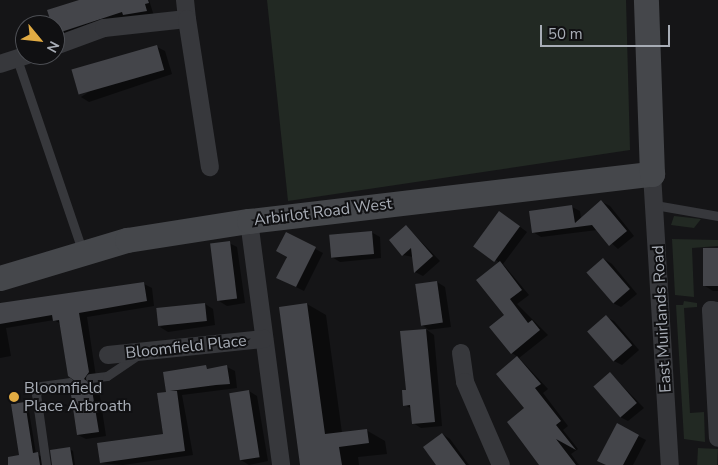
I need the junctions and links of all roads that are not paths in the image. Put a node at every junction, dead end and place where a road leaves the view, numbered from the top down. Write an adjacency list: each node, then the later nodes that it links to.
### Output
1 (185, 0): 3 (street)
2 (646, 0): 9 (main road)
3 (187, 19): 4 (street); 8 (street)
4 (65, 42)
5 (15, 59): 6 (street)
6 (0, 64)
7 (25, 65): 13 (lane)
8 (210, 167)
9 (652, 174): 10 (street, East Muirlands Road); 12 (main road, Arbirlot Road West)
10 (655, 205): 11 (lane); 26 (street, East Muirlands Road)
11 (718, 216)
12 (249, 221): 13 (main road, Arbirlot Road West); 16 (street, Bloomfield Place)
13 (83, 253): 14 (main road, Arbirlot Road West)
14 (0, 278)
15 (718, 311): 22 (street)
16 (264, 339): 17 (street, Bloomfield Place); 24 (street, Bloomfield Place)
17 (144, 352): 19 (street, Bloomfield Place); 20 (lane)
18 (461, 354): 25 (street)
19 (108, 355)
20 (90, 378)
21 (69, 382): 23 (lane)
22 (718, 438)
23 (46, 465)
24 (281, 465)
25 (501, 465)
26 (670, 465)

